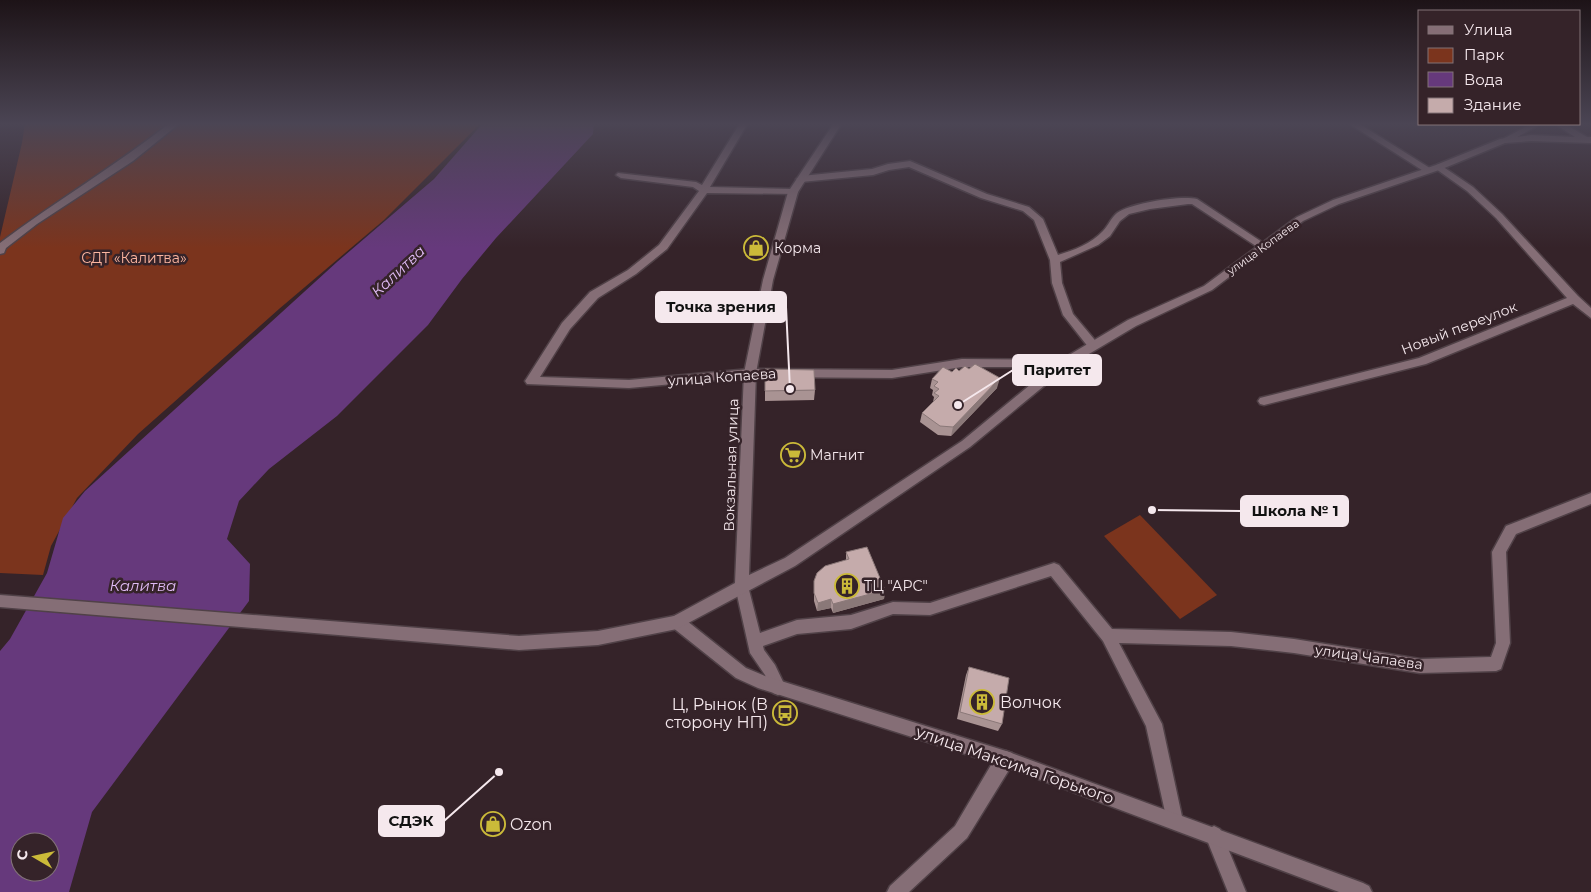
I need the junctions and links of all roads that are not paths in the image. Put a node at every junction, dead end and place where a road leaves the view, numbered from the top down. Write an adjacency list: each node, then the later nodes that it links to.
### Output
1 (121, 165): 14 (street)
2 (719, 165): 11 (street)
3 (810, 165): 10 (street, Вокзальная улица)
4 (902, 165): 10 (street)
5 (911, 165): 15 (street)
6 (1425, 165): 8 (street)
7 (1444, 165): 8 (street, улица Копаева)
8 (1433, 169): 13 (street, улица Копаева); 16 (street)
9 (621, 174): 11 (street)
10 (801, 179): 12 (street, Вокзальная улица)
11 (704, 190): 12 (street); 20 (street, улица Копаева)
12 (793, 192): 20 (street, Вокзальная улица)
13 (1263, 246): 15 (street); 18 (street, улица Копаева)
14 (1, 248)
15 (1055, 260): 18 (street)
16 (1574, 299): 17 (street); 21 (street, Новый переулок)
17 (1591, 314)
18 (1093, 345): 19 (street, улица Копаева)
19 (1063, 364): 20 (street, улица Копаева); 23 (street, улица Копаева)
20 (750, 373): 23 (street, Вокзальная улица)
21 (1264, 402)
22 (1591, 498): 26 (street, улица Чапаева)
23 (742, 586): 25 (street, улица Копаева); 27 (street, Вокзальная улица)
24 (0, 601): 25 (street, улица Копаева)
25 (677, 622): 28 (street, улица Максима Горького)
26 (1108, 636): 27 (street); 30 (street)
27 (754, 642): 28 (street, Вокзальная улица)
28 (778, 688): 29 (street, улица Максима Горького)
29 (1006, 759): 30 (street, улица Максима Горького); 32 (street)
30 (1175, 821): 31 (street, улица Максима Горького)
31 (1214, 835): 33 (street); 34 (street, улица Максима Горького)
32 (896, 892)
33 (1237, 892)
34 (1363, 892)

